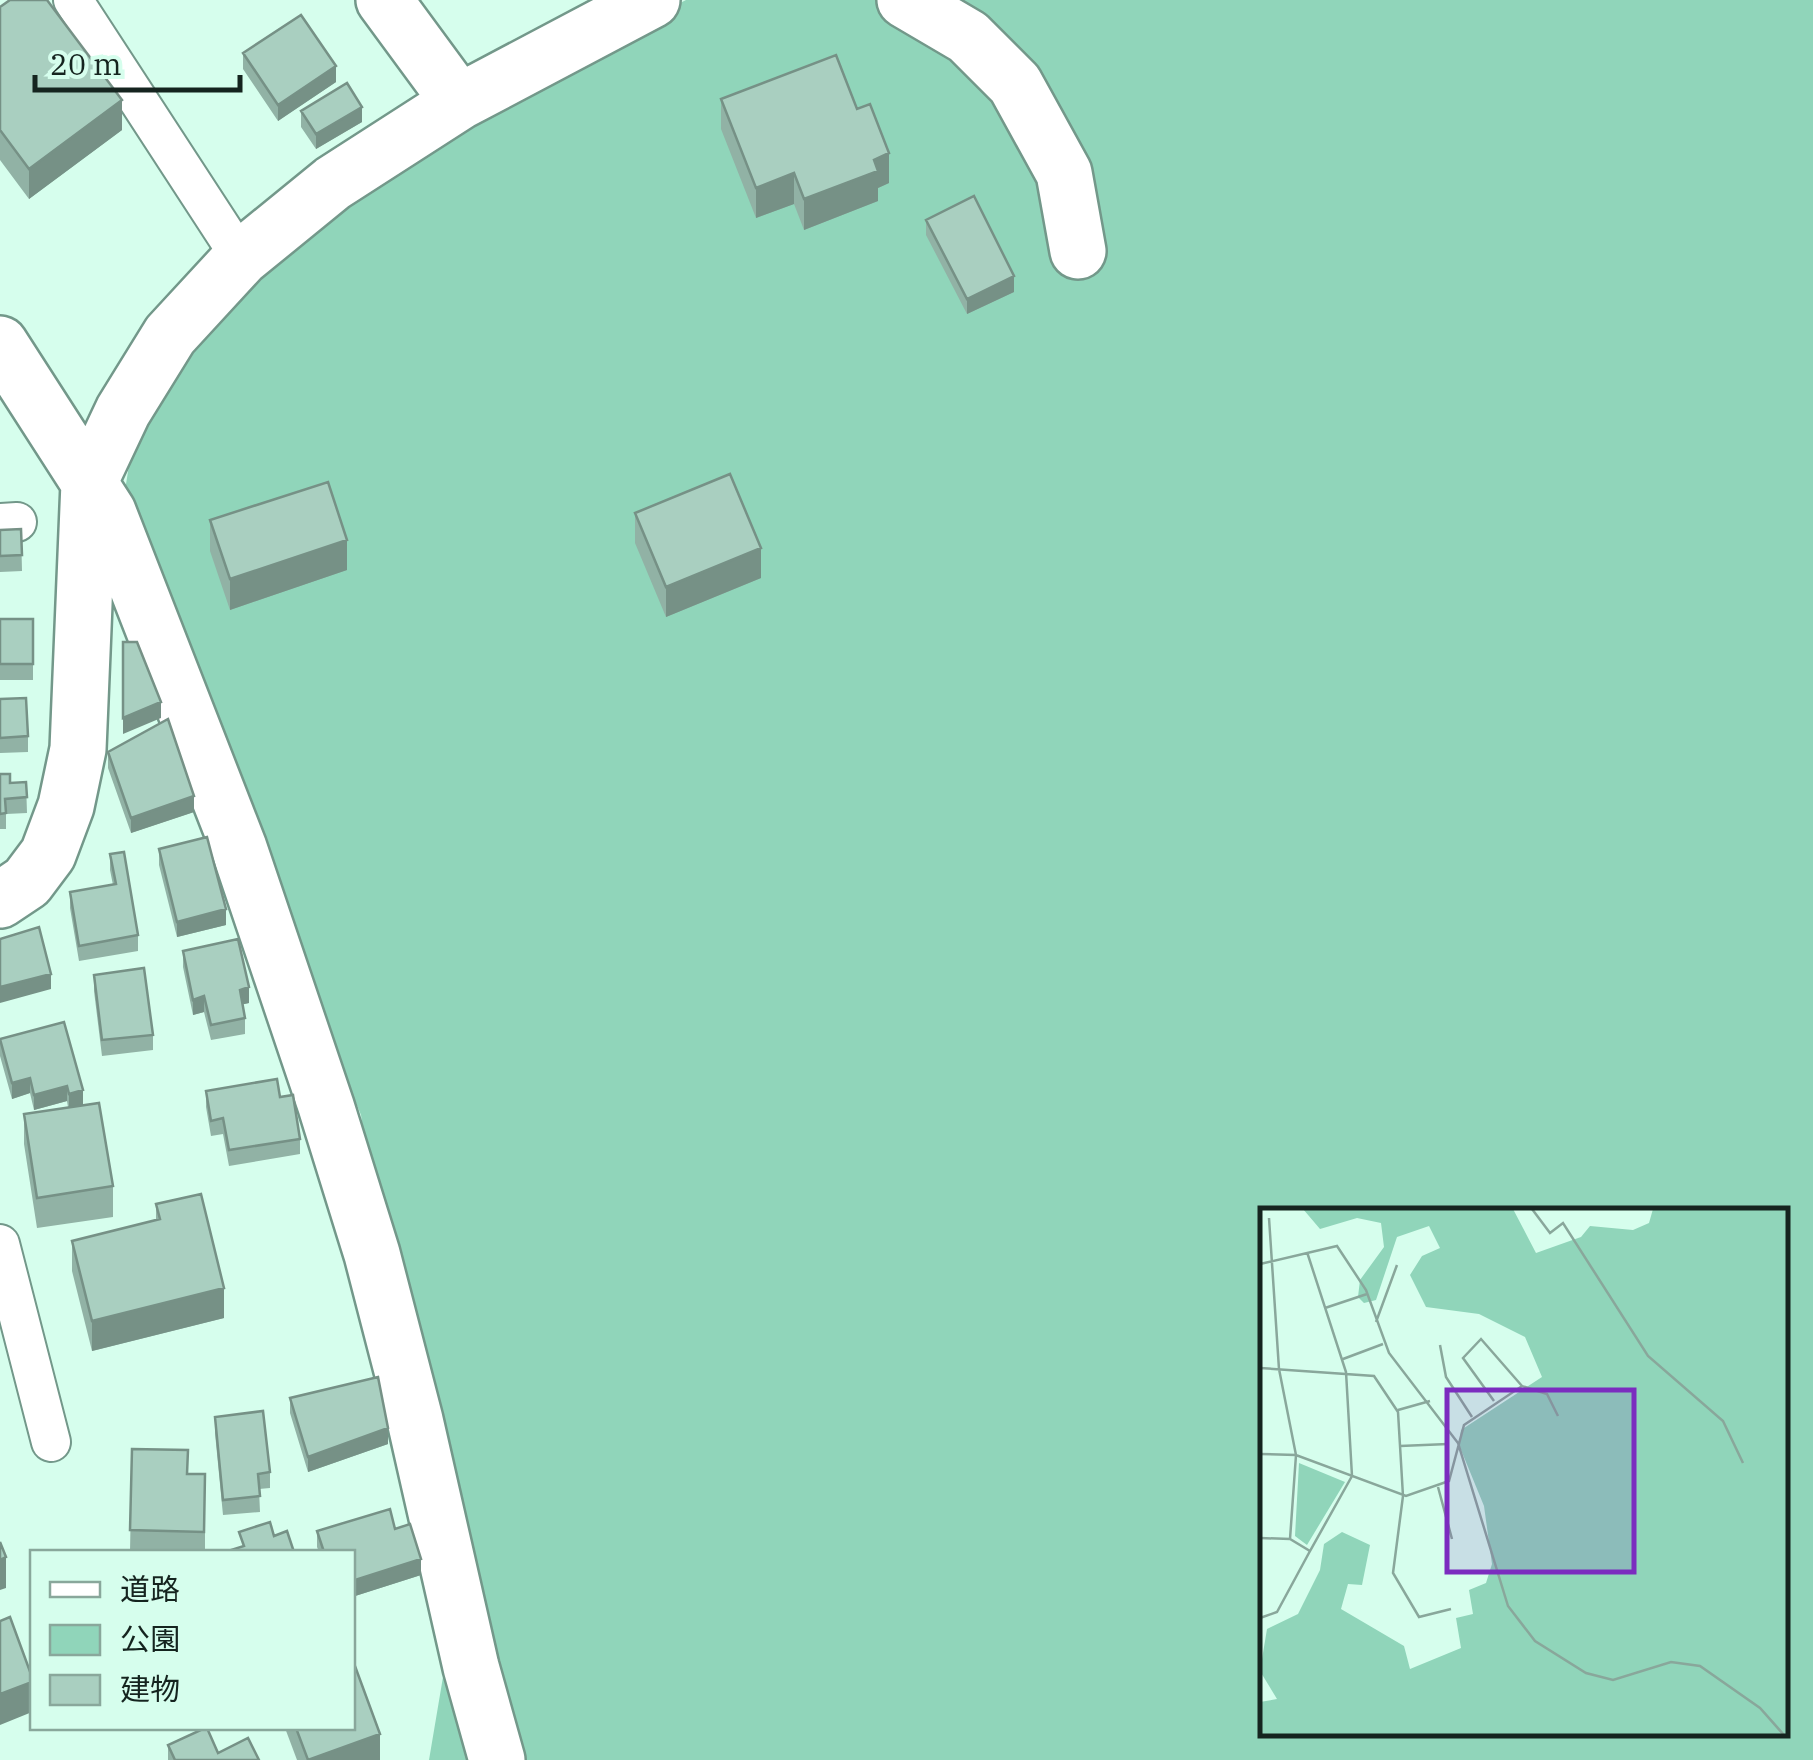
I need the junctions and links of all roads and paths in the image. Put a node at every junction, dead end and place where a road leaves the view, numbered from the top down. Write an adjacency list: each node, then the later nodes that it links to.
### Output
1 (73, 0): 7 (lane)
2 (384, 0): 5 (street)
3 (652, 0): 5 (street)
4 (905, 0): 6 (street)
5 (460, 102): 7 (street)
6 (1078, 251)
7 (241, 258): 9 (street)
8 (0, 344): 9 (street)
9 (89, 483): 10 (street); 13 (street)
10 (0, 900)
11 (0, 1244): 12 (lane)
12 (51, 1442)
13 (497, 1760)

